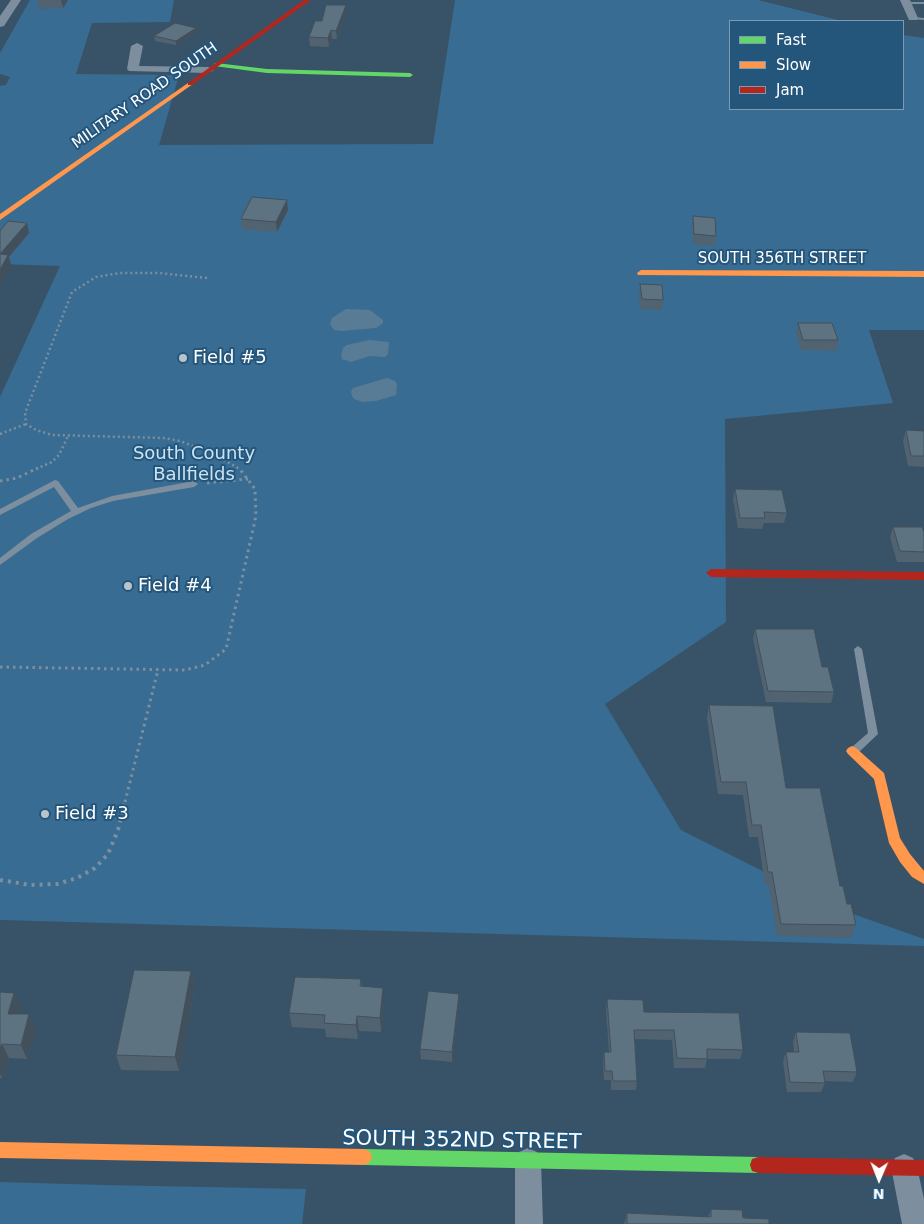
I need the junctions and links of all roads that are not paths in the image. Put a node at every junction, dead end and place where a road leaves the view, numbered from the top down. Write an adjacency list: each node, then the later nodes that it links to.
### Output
1 (16, 0): 6 (street)
2 (308, 0): 8 (street, MILITARY ROAD SOUTH)
3 (905, 1): 4 (lane); 5 (street)
4 (924, 3)
5 (919, 18)
6 (0, 24)
7 (137, 46): 8 (street)
8 (212, 67): 9 (street); 10 (street, MILITARY ROAD SOUTH)
9 (410, 75)
10 (0, 218)
11 (641, 274): 12 (street, SOUTH 356TH STREET)
12 (924, 274)
13 (194, 484): 14 (lane)
14 (76, 511): 15 (lane); 16 (lane)
15 (0, 512)
16 (0, 562)
17 (711, 573): 18 (street)
18 (924, 576)
19 (858, 649): 20 (lane)
20 (852, 751): 21 (street)
21 (924, 878)
22 (0, 1150): 23 (street, SOUTH 352ND STREET)
23 (528, 1161): 24 (street, SOUTH 352ND STREET); 25 (street)
24 (914, 1167): 26 (street)
25 (529, 1224)
26 (916, 1224)

